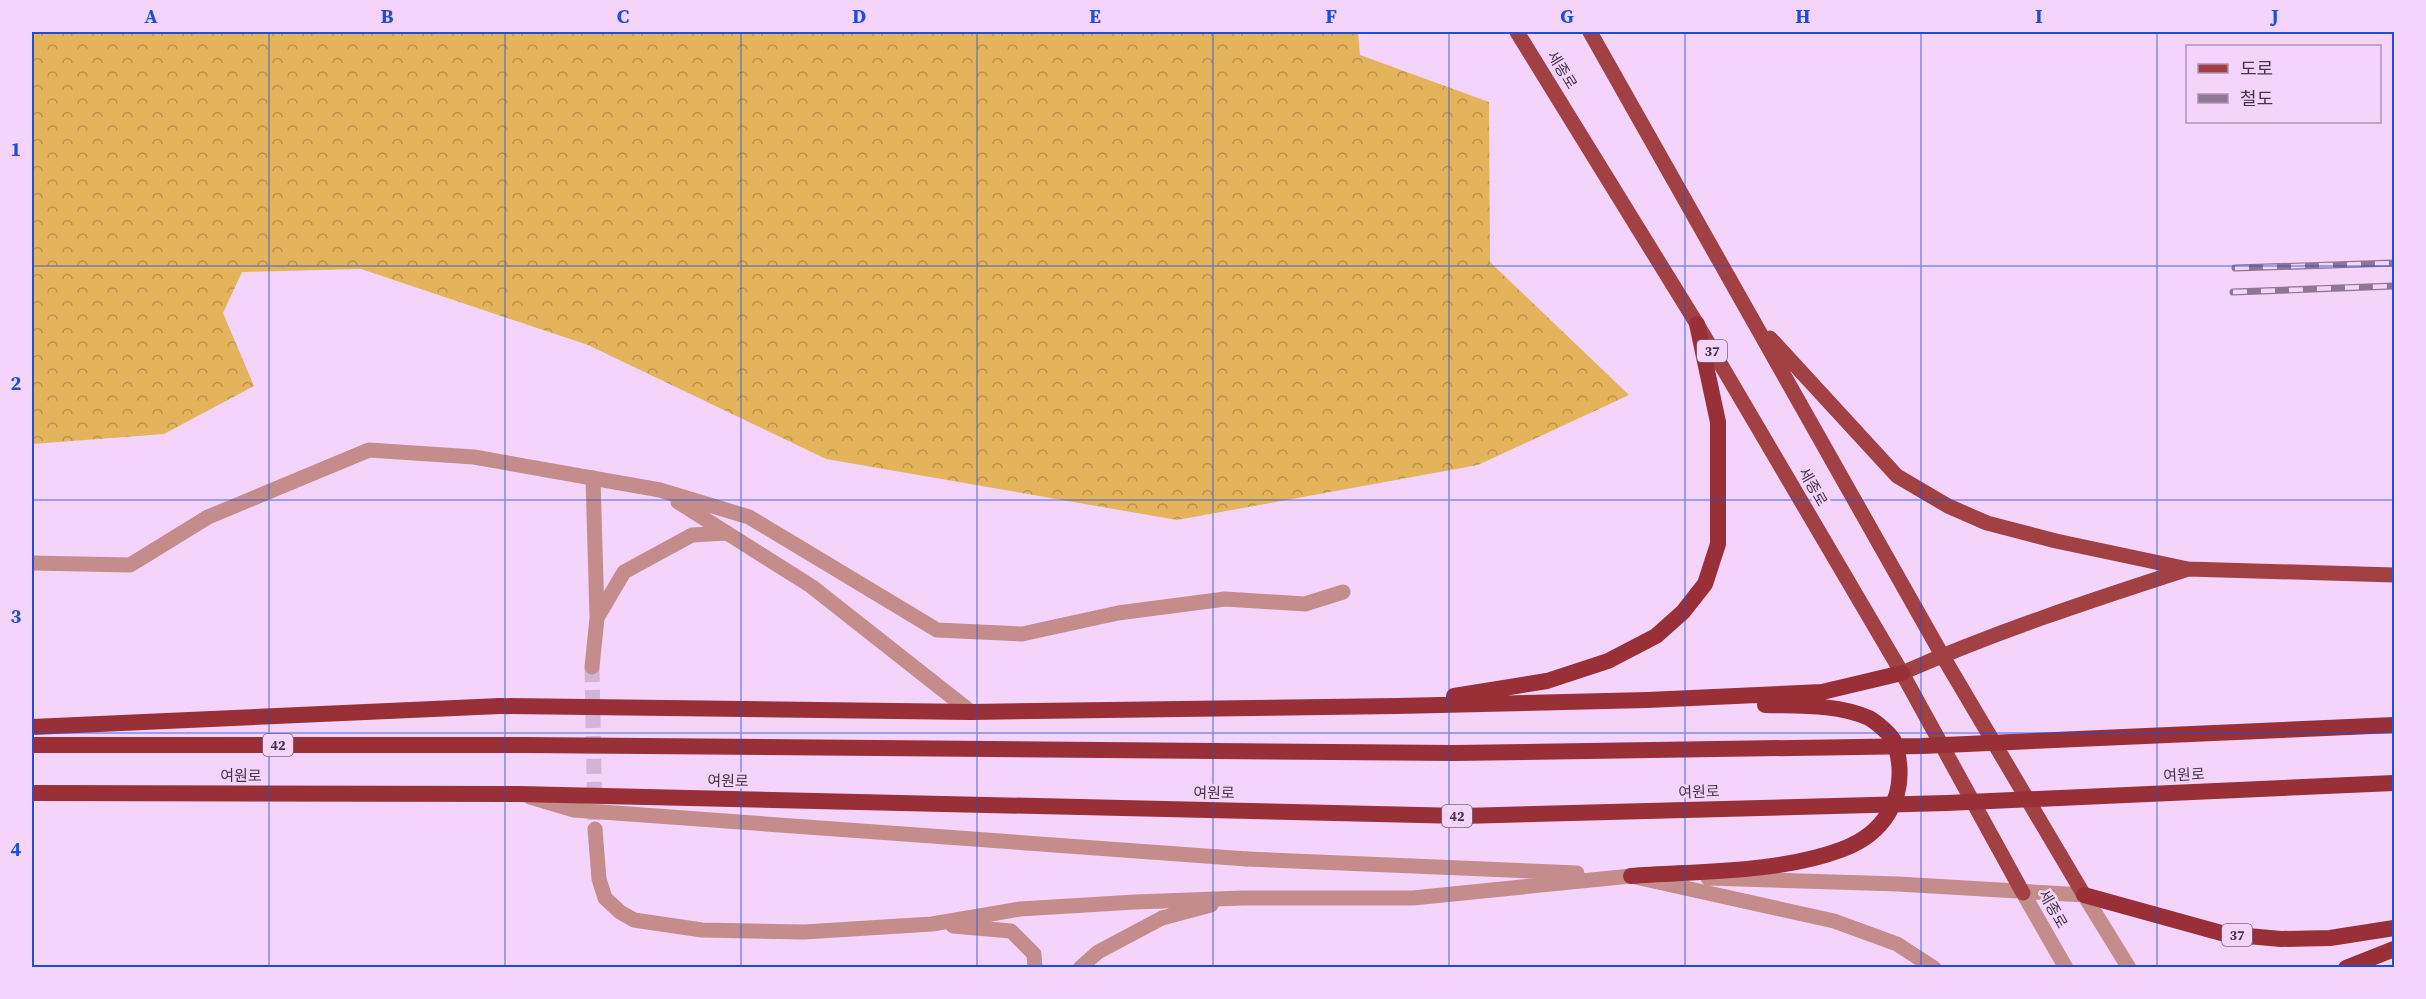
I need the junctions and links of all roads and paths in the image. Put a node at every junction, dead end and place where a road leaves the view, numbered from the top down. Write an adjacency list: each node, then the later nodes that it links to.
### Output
1 (1517, 32): 4 (main road, 세종로 / 37)
2 (1590, 32): 3 (main road, 세종로)
3 (1752, 318): 9 (main road); 13 (main road, 세종로)
4 (1697, 324): 15 (main road, 세종로 / 37); 17 (highway)
5 (593, 478): 6 (street); 8 (street); 12 (street)
6 (660, 490): 7 (street); 11 (street)
7 (727, 533): 12 (street); 18 (street)
8 (32, 563)
9 (2188, 569): 10 (main road); 13 (main road)
10 (2394, 574)
11 (1343, 592)
12 (597, 618): 14 (street)
13 (1942, 655): 15 (main road); 28 (main road, 세종로)
14 (592, 667)
15 (1902, 673): 16 (highway); 27 (main road, 세종로 / 37)
16 (1647, 700): 17 (highway); 26 (highway)
17 (1397, 706): 18 (highway)
18 (971, 711): 20 (highway, bridge)
19 (2394, 725): 21 (highway, 여원로 / 42, bridge)
20 (32, 726)
21 (32, 745)
22 (2394, 783): 24 (highway, 여원로 / 42, bridge)
23 (32, 793): 24 (highway, 여원로 / 42)
24 (519, 794): 26 (street, bridge)
25 (595, 829): 30 (street)
26 (1631, 876): 27 (street); 29 (street); 35 (street)
27 (2023, 893): 28 (street, 37); 36 (street, 세종로)
28 (2084, 895): 31 (highway, 37); 37 (street)
29 (1236, 898): 30 (street); 34 (street)
30 (932, 924): 33 (street)
31 (2394, 928)
32 (2394, 949): 38 (highway)
33 (1035, 968)
34 (1080, 968)
35 (1934, 968)
36 (2066, 968)
37 (2129, 968)
38 (2346, 968)

